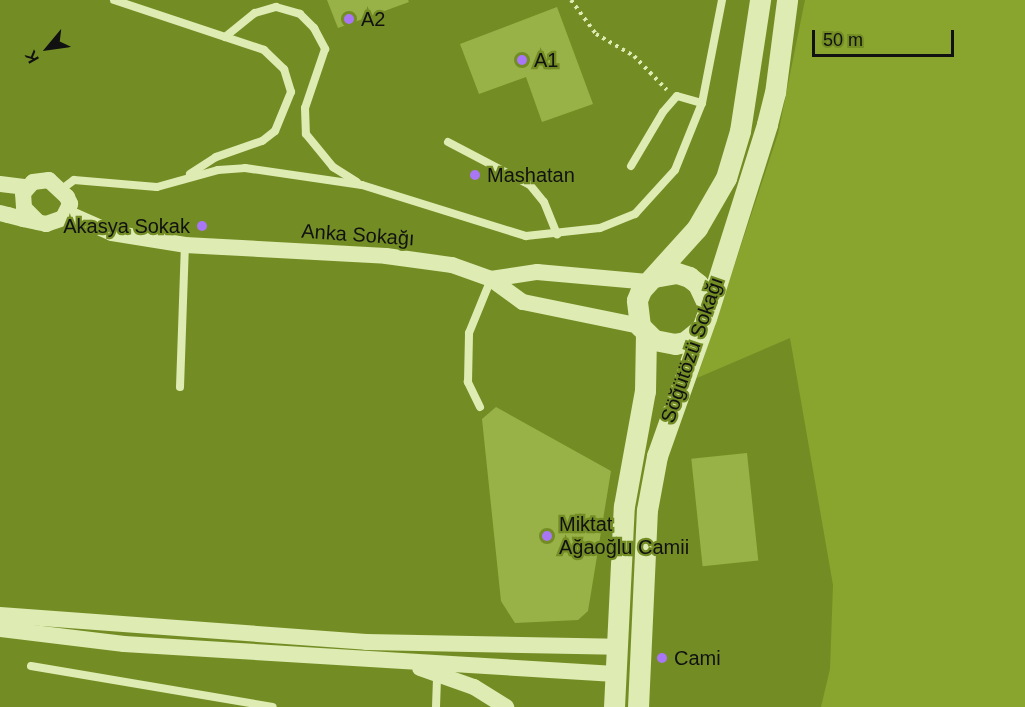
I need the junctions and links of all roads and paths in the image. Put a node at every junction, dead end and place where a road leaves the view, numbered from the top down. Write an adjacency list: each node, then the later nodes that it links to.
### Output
1 (114, 0): 6 (lane)
2 (571, 0): 7 (path)
3 (722, 0): 8 (lane)
4 (760, 0): 22 (street, Söğütözü Sokağı)
5 (787, 0): 23 (street, Söğütözü Sokağı)
6 (225, 37): 11 (lane); 13 (lane)
7 (677, 96): 8 (lane); 10 (lane)
8 (702, 103): 19 (lane)
9 (448, 142): 19 (lane)
10 (631, 166)
11 (188, 176): 13 (lane); 15 (lane)
12 (0, 184): 14 (street)
13 (362, 185): 19 (lane)
14 (26, 187): 15 (street); 18 (street)
15 (62, 189): 17 (street)
16 (0, 213): 18 (street)
17 (67, 213): 18 (street); 20 (street, Anka Sokağı)
18 (42, 223)
19 (557, 235)
20 (185, 245): 21 (street, Anka Sokağı); 26 (lane)
21 (491, 279): 22 (street); 25 (street, Anka Sokağı); 27 (lane)
22 (651, 280): 23 (street); 25 (street, Söğütözü Sokağı)
23 (708, 306): 24 (street, Söğütözü Sokağı)
24 (701, 329): 25 (street); 32 (street, Söğütözü Sokağı)
25 (643, 330): 30 (street, Söğütözü Sokağı)
26 (180, 387)
27 (480, 406)
28 (0, 615): 30 (street)
29 (0, 629): 31 (street)
30 (616, 647): 32 (street); 35 (street, Söğütözü Sokağı)
31 (378, 658): 34 (street); 35 (street)
32 (640, 660): 35 (street); 40 (street, Söğütözü Sokağı)
33 (31, 666): 36 (lane)
34 (437, 673): 37 (lane); 38 (street)
35 (615, 674): 39 (street, Söğütözü Sokağı)
36 (273, 707)
37 (436, 707)
38 (506, 707)
39 (614, 707)
40 (638, 707)

